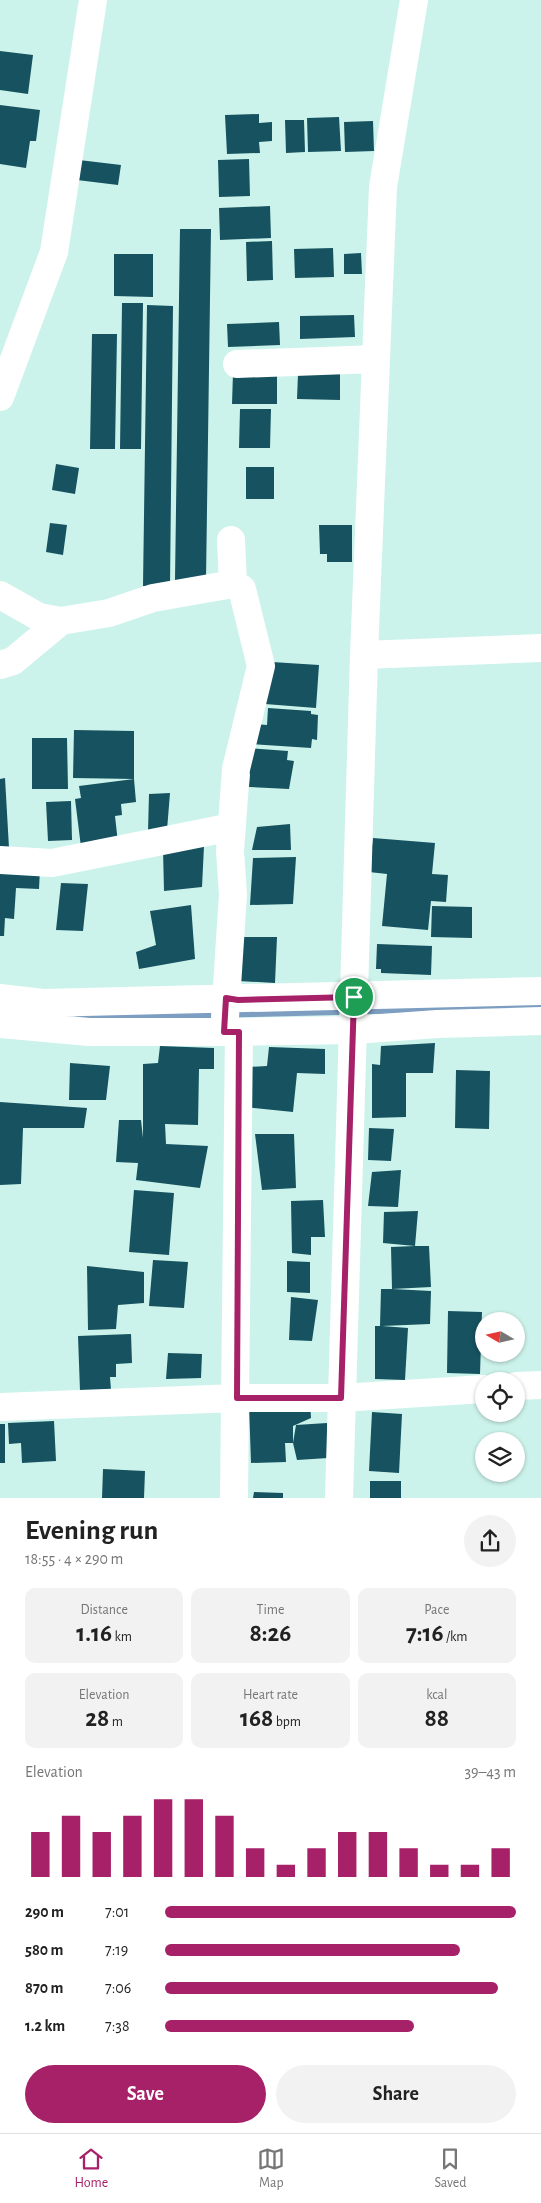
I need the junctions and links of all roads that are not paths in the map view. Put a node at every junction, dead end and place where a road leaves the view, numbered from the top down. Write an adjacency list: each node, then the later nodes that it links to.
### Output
1 (93, 0): 5 (street)
2 (414, 0): 3 (street)
3 (376, 359): 4 (street); 11 (street)
4 (237, 364)
5 (1, 389)
6 (231, 540): 7 (street)
7 (232, 584): 9 (street); 13 (street)
8 (0, 595): 9 (street)
9 (60, 621): 12 (street)
10 (541, 648): 11 (street)
11 (364, 655): 17 (street)
12 (0, 665)
13 (232, 827): 14 (street); 18 (street)
14 (0, 860)
15 (541, 991): 17 (street)
16 (0, 998): 18 (street)
17 (354, 1013): 18 (street); 18 (street); 19 (street); 25 (street)
18 (228, 1019): 20 (street); 24 (street)
19 (541, 1022)
20 (0, 1024)
21 (541, 1385): 22 (street)
22 (525, 1386)
23 (475, 1390): 25 (street)
24 (237, 1398): 25 (street); 26 (street); 27 (street)
25 (341, 1398): 28 (street)
26 (0, 1407)
27 (234, 1498)
28 (339, 1498)

